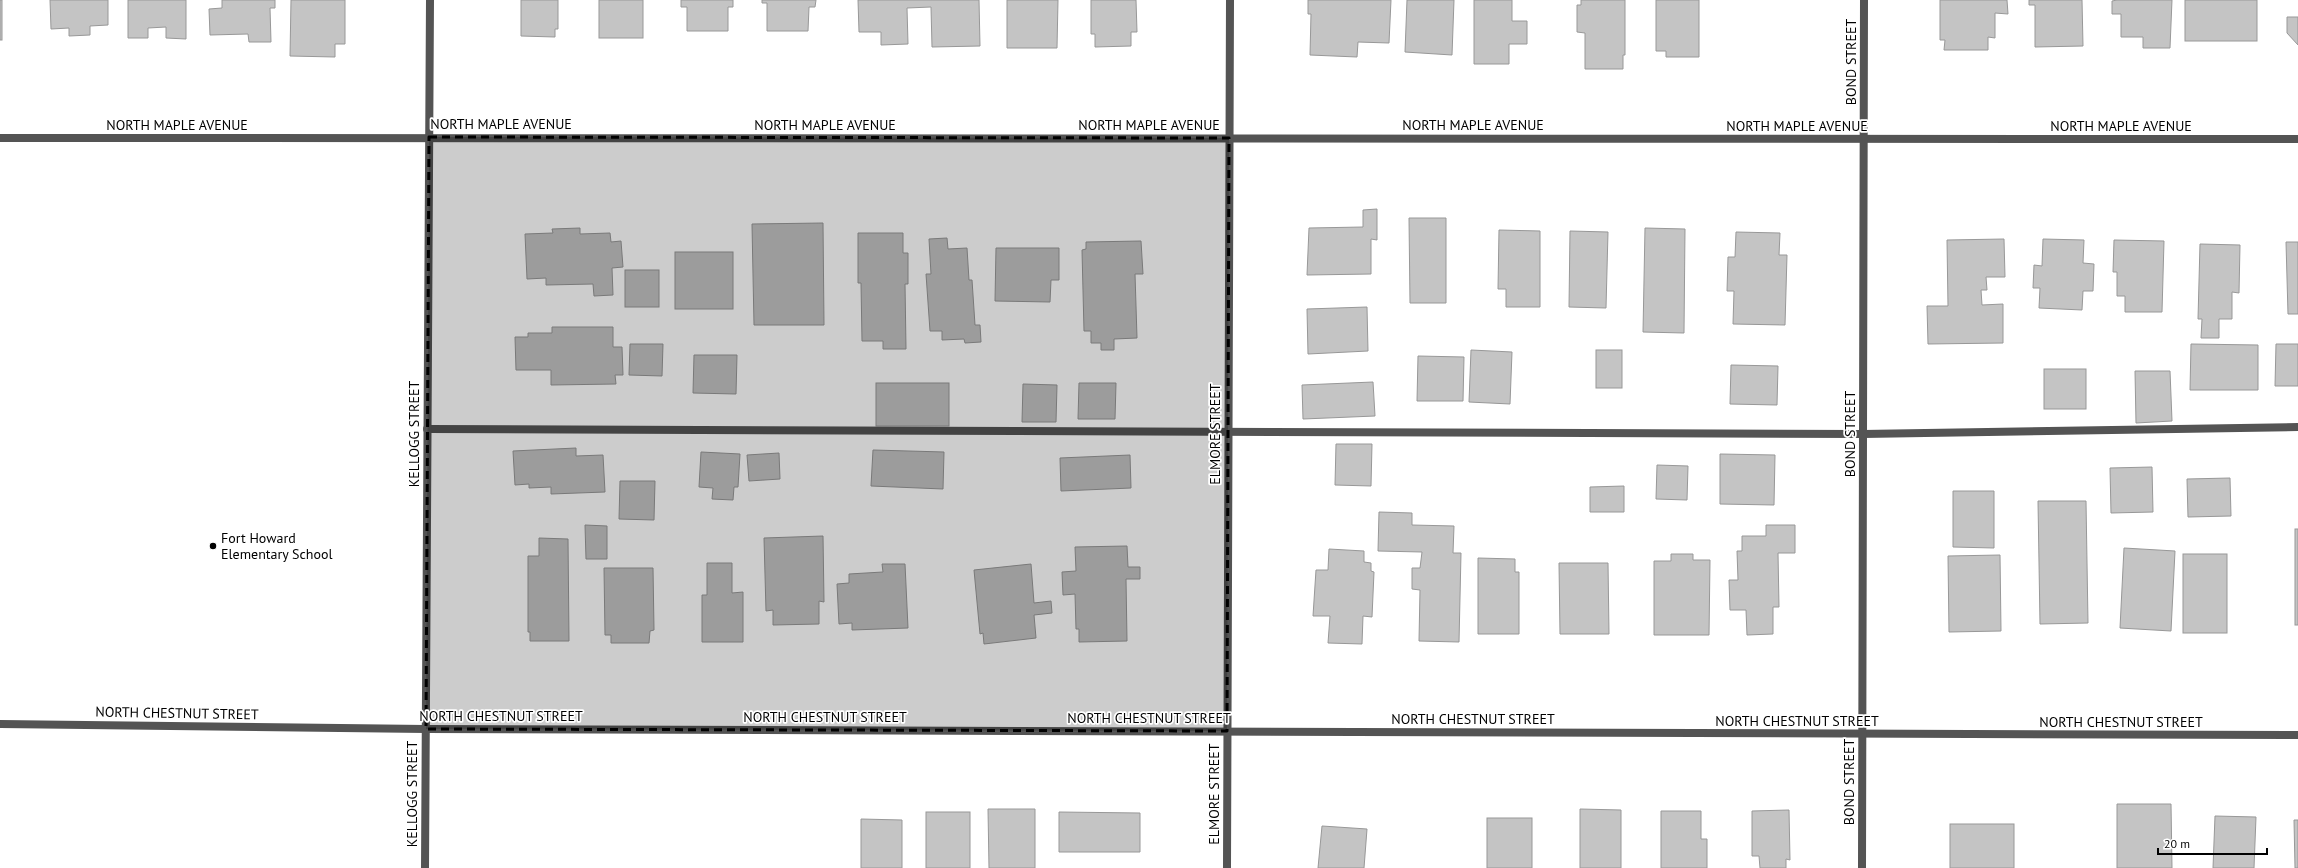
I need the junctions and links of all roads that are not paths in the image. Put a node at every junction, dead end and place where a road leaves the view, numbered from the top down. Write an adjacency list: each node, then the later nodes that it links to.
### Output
1 (430, 0): 4 (street, KELLOGG STREET)
2 (1230, 0): 6 (street, ELMORE STREET)
3 (1864, 0): 7 (street, BOND STREET)
4 (429, 137): 5 (street, NORTH MAPLE AVENUE); 6 (street, NORTH MAPLE AVENUE); 10 (street, KELLOGG STREET)
5 (0, 138)
6 (1229, 138): 7 (street, NORTH MAPLE AVENUE); 11 (street, ELMORE STREET)
7 (1864, 139): 8 (street, NORTH MAPLE AVENUE); 12 (street, BOND STREET)
8 (2298, 139)
9 (2298, 427): 12 (street)
10 (427, 429): 11 (street); 14 (street, KELLOGG STREET)
11 (1228, 430): 12 (street); 15 (street, ELMORE STREET)
12 (1863, 434): 16 (street, BOND STREET)
13 (0, 724): 14 (street, NORTH CHESTNUT STREET)
14 (426, 729): 15 (street, NORTH CHESTNUT STREET); 18 (street, KELLOGG STREET)
15 (1227, 731): 16 (street, NORTH CHESTNUT STREET); 19 (street, ELMORE STREET)
16 (1862, 734): 17 (street, NORTH CHESTNUT STREET); 20 (street, BOND STREET)
17 (2298, 736)
18 (425, 868)
19 (1227, 868)
20 (1862, 868)

